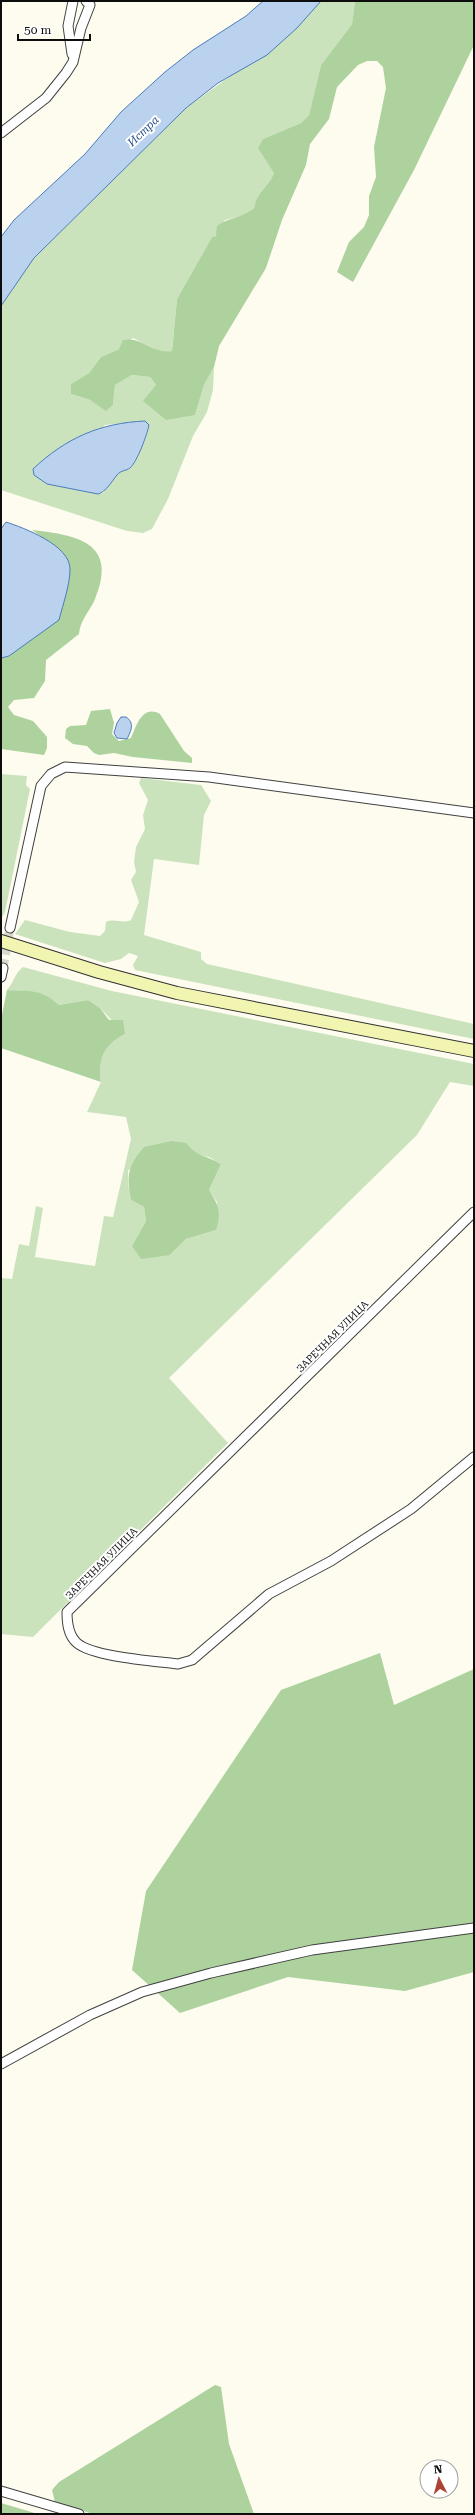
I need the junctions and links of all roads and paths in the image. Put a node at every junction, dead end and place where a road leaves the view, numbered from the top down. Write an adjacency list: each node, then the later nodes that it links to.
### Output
1 (73, 1): 3 (street)
2 (90, 2): 3 (street)
3 (73, 62): 4 (street)
4 (1, 133)
5 (474, 813): 6 (street)
6 (10, 928)
7 (1, 942): 8 (main road)
8 (474, 1051)
9 (474, 1212): 10 (street, ЗАРЕЧНАЯ УЛИЦА)
10 (474, 1457)
11 (474, 1928): 12 (street)
12 (1, 2064)
13 (1, 2491): 14 (street)
14 (79, 2514)

